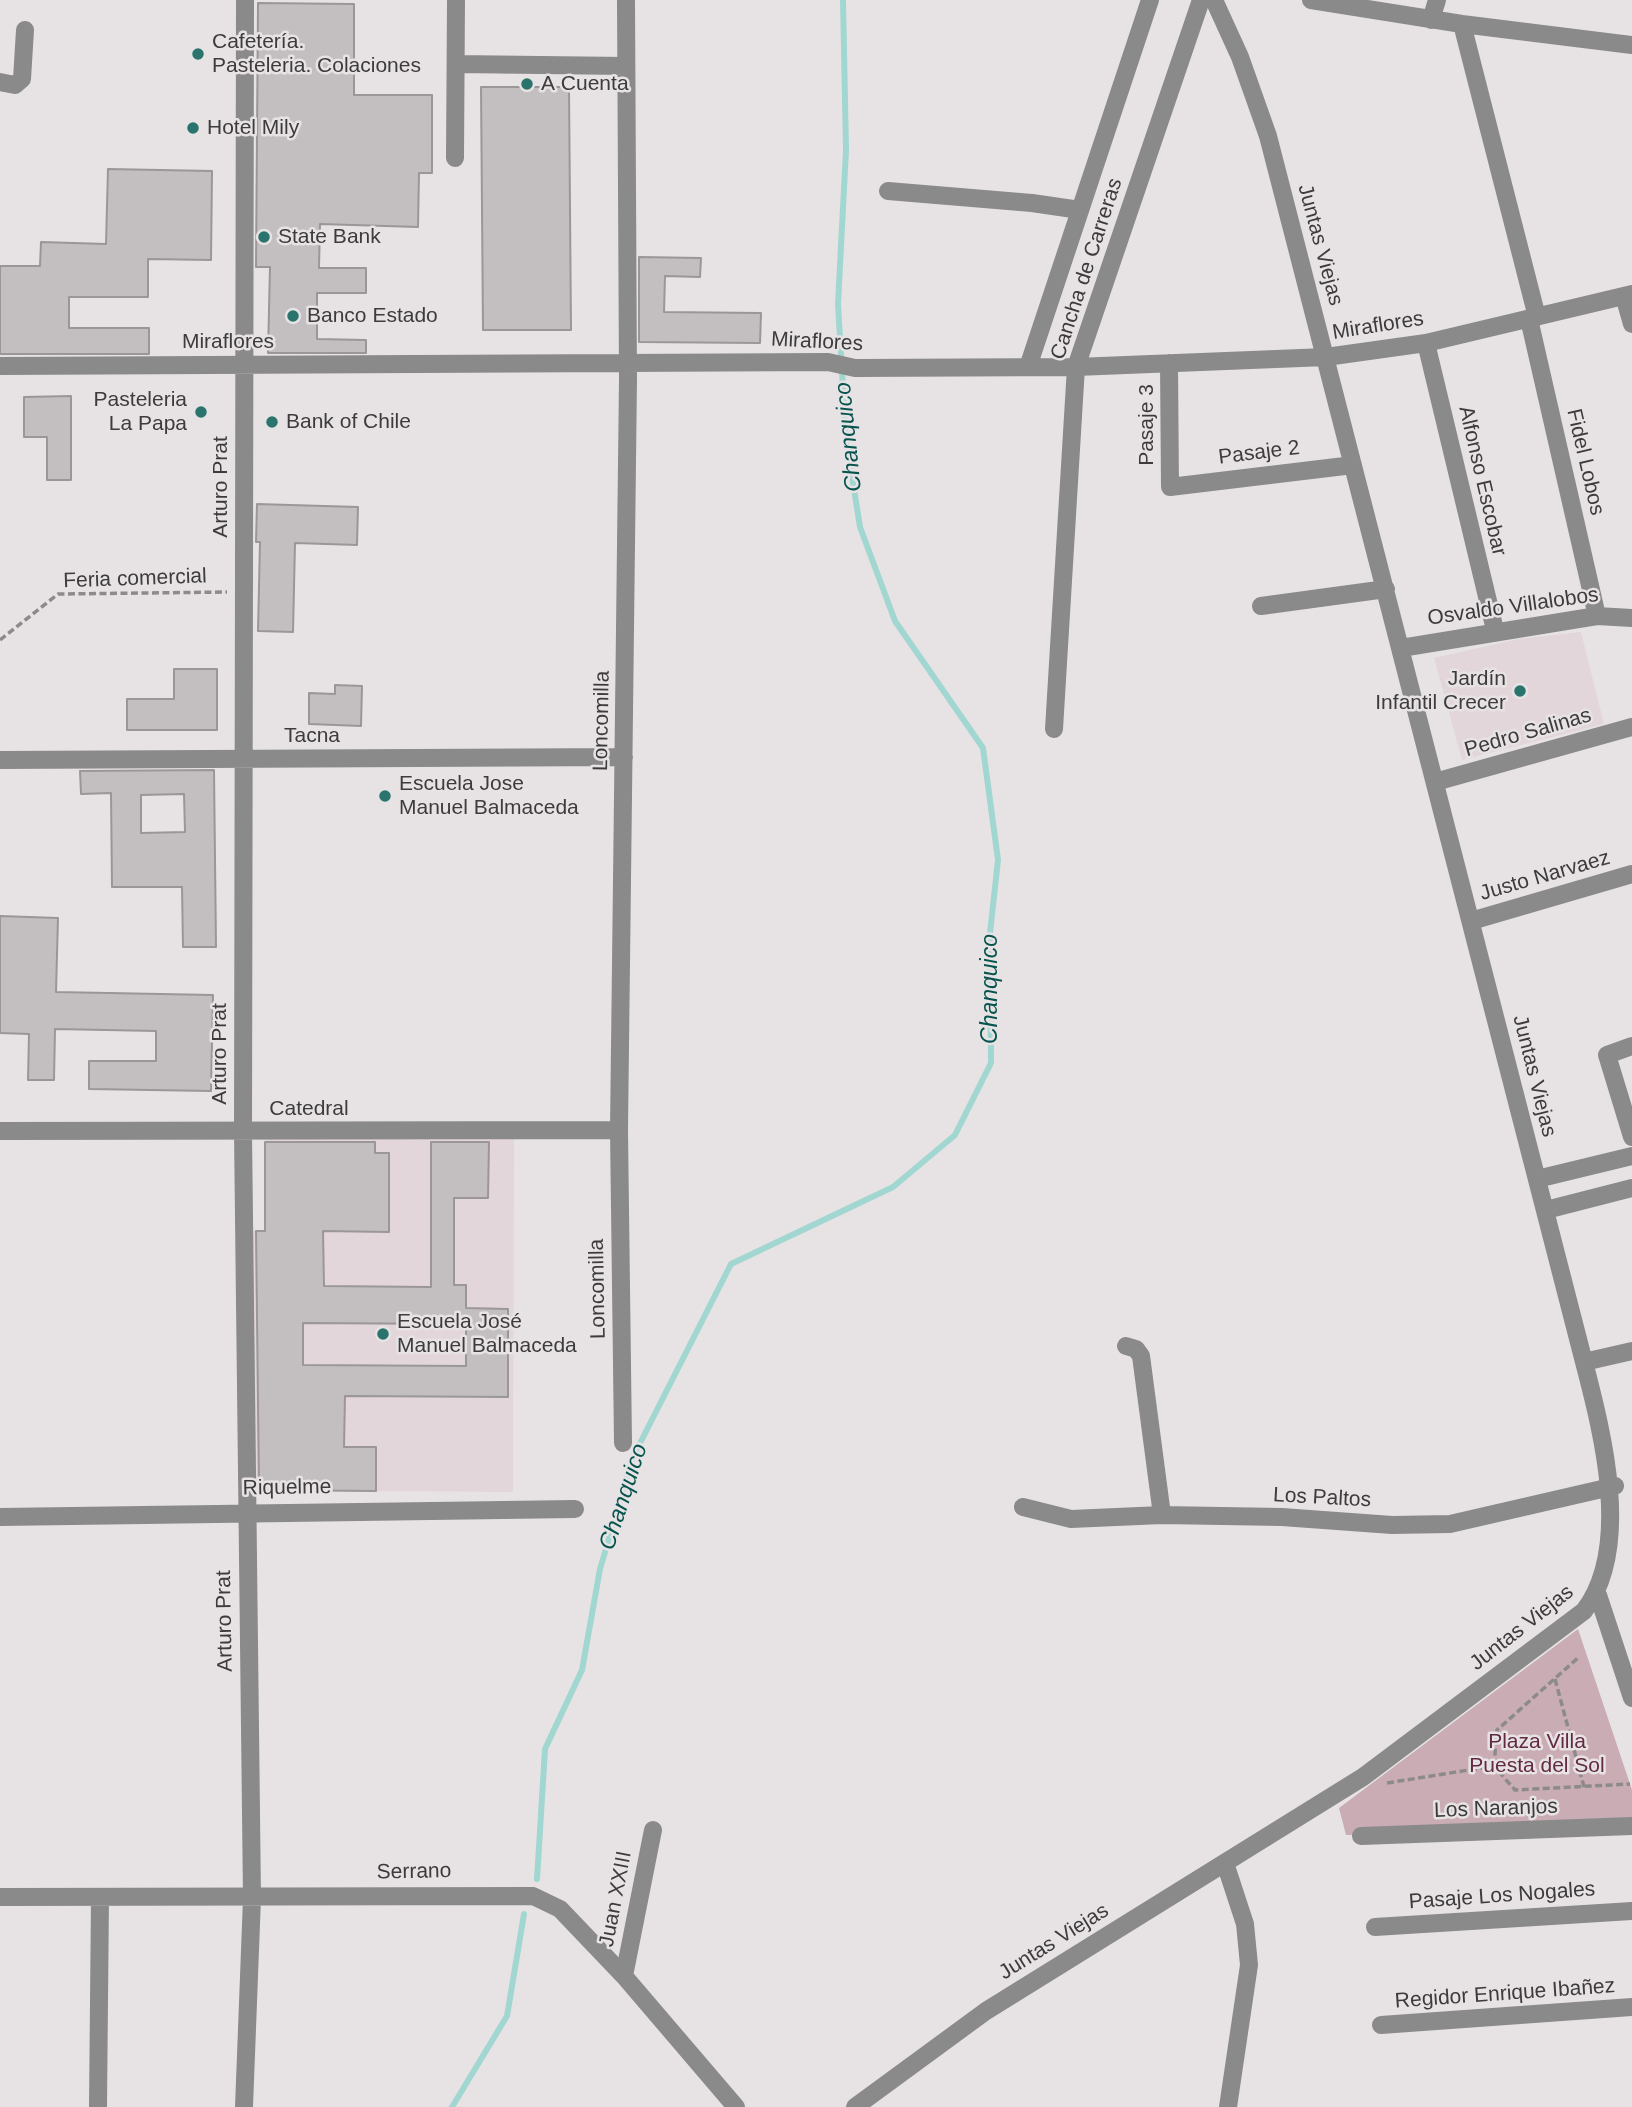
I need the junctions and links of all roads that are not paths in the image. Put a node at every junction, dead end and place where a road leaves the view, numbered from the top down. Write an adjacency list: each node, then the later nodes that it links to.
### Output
1 (246, 0): 26 (street, Arturo Prat)
2 (456, 0): 13 (street)
3 (626, 0): 14 (street, Loncomilla)
4 (1150, 0): 18 (street, Cancha de Carreras)
5 (1201, 0): 29 (street, Cancha de Carreras)
6 (1214, 0): 23 (street, Juntas Viejas)
7 (1311, 0): 9 (street)
8 (1437, 0): 9 (street)
9 (1431, 20): 10 (street)
10 (1462, 24): 12 (street); 20 (street, Fidel Lobos)
11 (25, 30): 15 (street)
12 (1632, 45)
13 (456, 64): 14 (street); 16 (street)
14 (626, 66): 24 (street, Loncomilla)
15 (0, 82)
16 (455, 158)
17 (888, 191): 18 (street)
18 (1080, 210): 28 (street, Cancha de Carreras)
19 (1628, 295): 20 (street, Miraflores); 21 (street)
20 (1533, 318): 22 (street, Miraflores); 34 (street, Fidel Lobos)
21 (1632, 324)
22 (1426, 343): 23 (street, Miraflores); 36 (street, Alfonso Escobar)
23 (1326, 357): 25 (street, Miraflores); 30 (street, Juntas Viejas)
24 (628, 363): 26 (street, Miraflores); 28 (street, Miraflores); 40 (street, Loncomilla)
25 (1169, 363): 29 (street, Miraflores); 31 (street, Pasaje 3)
26 (243, 365): 27 (street, Miraflores); 41 (street, Arturo Prat)
27 (0, 366)
28 (1028, 367): 29 (street, Miraflores)
29 (1076, 367): 39 (street, Cancha de Carreras)
30 (1353, 465): 31 (street, Pasaje 2); 32 (street, Juntas Viejas)
31 (1170, 487)
32 (1386, 589): 33 (street); 37 (street, Juntas Viejas)
33 (1261, 606)
34 (1597, 616): 35 (street, Osvaldo Villalobos); 36 (street, Osvaldo Villalobos)
35 (1632, 618)
36 (1495, 630): 37 (street, Osvaldo Villalobos)
37 (1401, 648): 43 (street, Juntas Viejas)
38 (1632, 727): 43 (street, Pedro Salinas)
39 (1054, 729)
40 (624, 757): 41 (street, Tacna); 47 (street, Loncomilla)
41 (243, 759): 42 (street, Tacna); 49 (street, Arturo Prat)
42 (0, 761)
43 (1436, 782): 45 (street, Juntas Viejas)
44 (1632, 874): 45 (street, Justo Narvaez)
45 (1471, 921): 52 (street, Juntas Viejas)
46 (1632, 1046): 50 (street)
47 (619, 1130): 49 (street, Catedral); 58 (street, Loncomilla)
48 (0, 1131): 49 (street, Catedral)
49 (243, 1132): 62 (street, Arturo Prat)
50 (1632, 1137)
51 (1632, 1156): 52 (street)
52 (1537, 1180): 54 (street, Juntas Viejas)
53 (1632, 1188): 54 (street)
54 (1546, 1210): 57 (street, Juntas Viejas)
55 (1126, 1346): 63 (street)
56 (1632, 1352): 57 (street)
57 (1584, 1362): 59 (street, Juntas Viejas)
58 (624, 1443)
59 (1615, 1486): 63 (street, Los Paltos); 65 (street, Juntas Viejas)
60 (1023, 1507): 63 (street, Los Paltos)
61 (575, 1509): 62 (street, Riquelme)
62 (246, 1511): 64 (street, Riquelme); 73 (street, Arturo Prat)
63 (1162, 1515)
64 (0, 1517)
65 (1598, 1595): 66 (street); 70 (street, Juntas Viejas)
66 (1632, 1698)
67 (1632, 1826): 69 (street, Los Naranjos)
68 (653, 1830): 76 (street, Juan XXIII)
69 (1361, 1836)
70 (1225, 1863): 82 (street, Juntas Viejas); 83 (street)
71 (0, 1897): 72 (street, Serrano)
72 (100, 1898): 73 (street, Serrano); 79 (street)
73 (252, 1898): 76 (street, Serrano); 80 (street, Arturo Prat)
74 (1632, 1911): 75 (street, Pasaje Los Nogales)
75 (1375, 1927)
76 (624, 1976): 81 (street, Serrano)
77 (1632, 2007): 78 (street, Regidor Enrique Ibañez)
78 (1381, 2025)
79 (98, 2107)
80 (244, 2107)
81 (736, 2107)
82 (855, 2107)
83 (1228, 2107)

